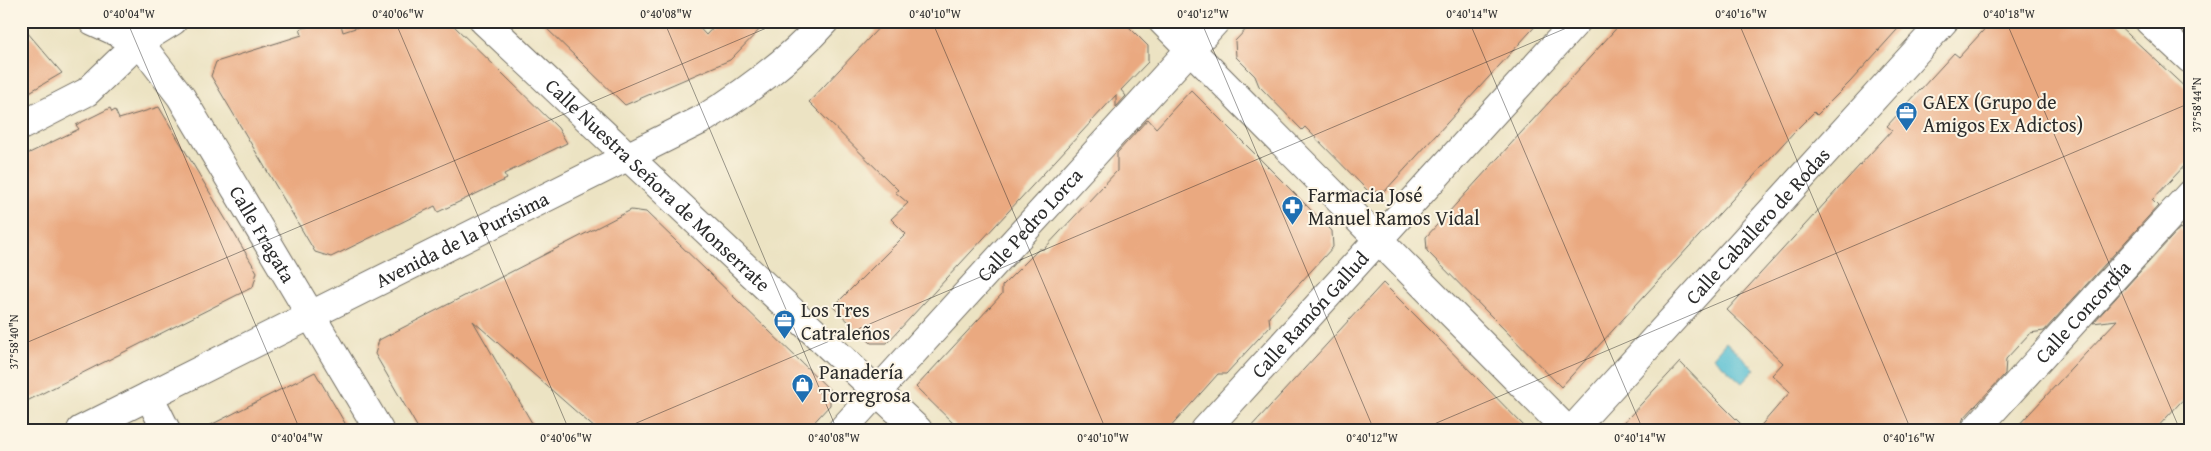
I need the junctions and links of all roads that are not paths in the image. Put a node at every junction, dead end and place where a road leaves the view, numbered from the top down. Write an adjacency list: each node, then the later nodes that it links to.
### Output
1 (93, 21): 10 (street)
2 (173, 21): 10 (street)
3 (484, 21): 14 (street, Calle Nuestra Señora de Monserrate)
4 (825, 21): 14 (street, Avenida de la Purísima)
5 (1162, 21): 11 (street)
6 (1216, 21): 11 (street, Calle Pedro Lorca)
7 (1577, 21): 16 (street, Calle Ramón Gallud)
8 (1944, 21): 27 (street, Calle Caballero de Rodas)
9 (2149, 21): 12 (street)
10 (139, 42): 13 (street); 17 (street, Calle Fragata)
11 (1190, 50): 16 (street); 18 (street, Calle Pedro Lorca)
12 (2190, 59)
13 (21, 126)
14 (628, 156): 17 (street, Avenida de la Purísima); 18 (street, Calle Nuestra Señora de Monserrate)
15 (2190, 194): 28 (street, Calle Concordia)
16 (1378, 240): 25 (street, Calle Ramón Gallud); 26 (street)
17 (311, 315): 19 (street, Avenida de la Purísima); 22 (street, Calle Fragata)
18 (877, 391): 23 (street, Calle Pedro Lorca); 24 (street, Calle Nuestra Señora de Monserrate)
19 (149, 396): 20 (street, Avenida de la Purísima); 21 (street)
20 (81, 430)
21 (166, 430)
22 (378, 430)
23 (842, 430)
24 (918, 430)
25 (1204, 430)
26 (1567, 430)
27 (1572, 430)
28 (1975, 430)

